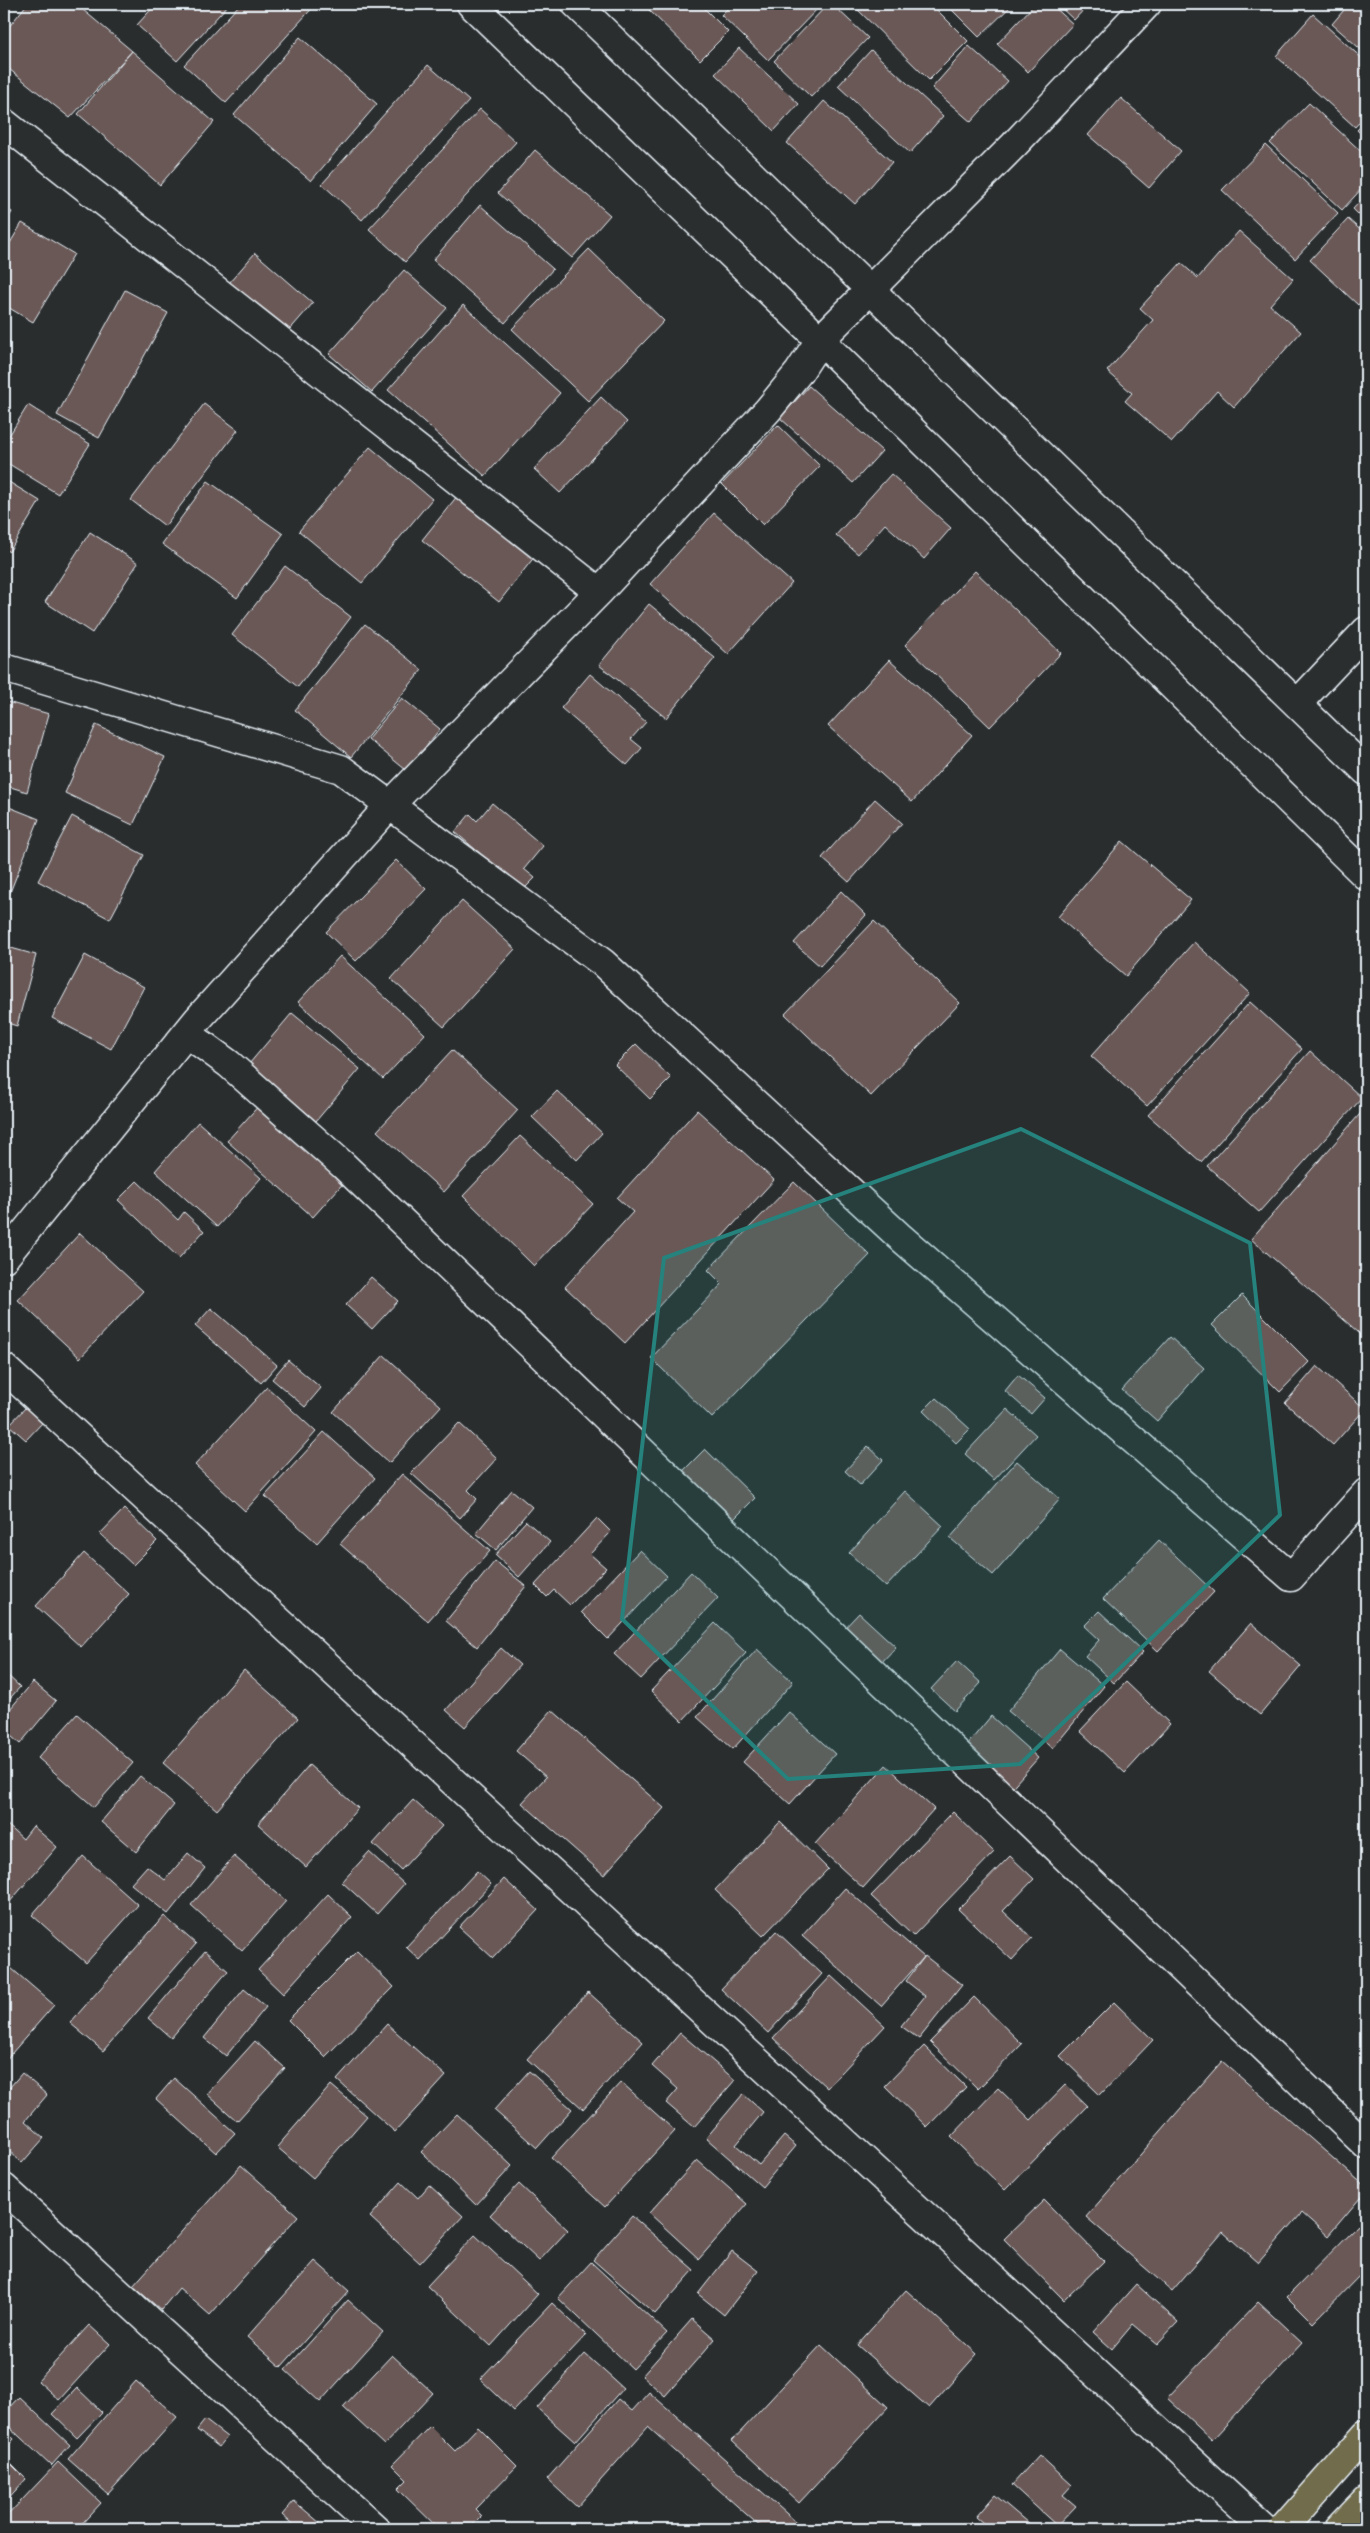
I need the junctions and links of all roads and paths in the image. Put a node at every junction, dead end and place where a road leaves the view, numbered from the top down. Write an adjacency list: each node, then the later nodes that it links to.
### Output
1 (471, 4): 6 (street)
2 (576, 4): 5 (street)
3 (1147, 4): 5 (street)
4 (4, 122): 7 (street)
5 (871, 290): 6 (street); 10 (street)
6 (820, 340): 7 (street); 13 (street)
7 (599, 592): 12 (street)
8 (1366, 631): 10 (street)
9 (4, 668): 12 (street)
10 (1297, 704): 11 (street)
11 (1366, 771)
12 (389, 806): 14 (street); 17 (street)
13 (1366, 876)
14 (188, 1034): 15 (street); 18 (street)
15 (4, 1258)
16 (4, 1368): 23 (street)
17 (1366, 1493)
18 (1366, 2145)
19 (4, 2188): 22 (street)
20 (1366, 2436): 24 (highway)
21 (1366, 2500): 25 (highway)
22 (376, 2529)
23 (1265, 2529)
24 (1283, 2529)
25 (1338, 2529)

